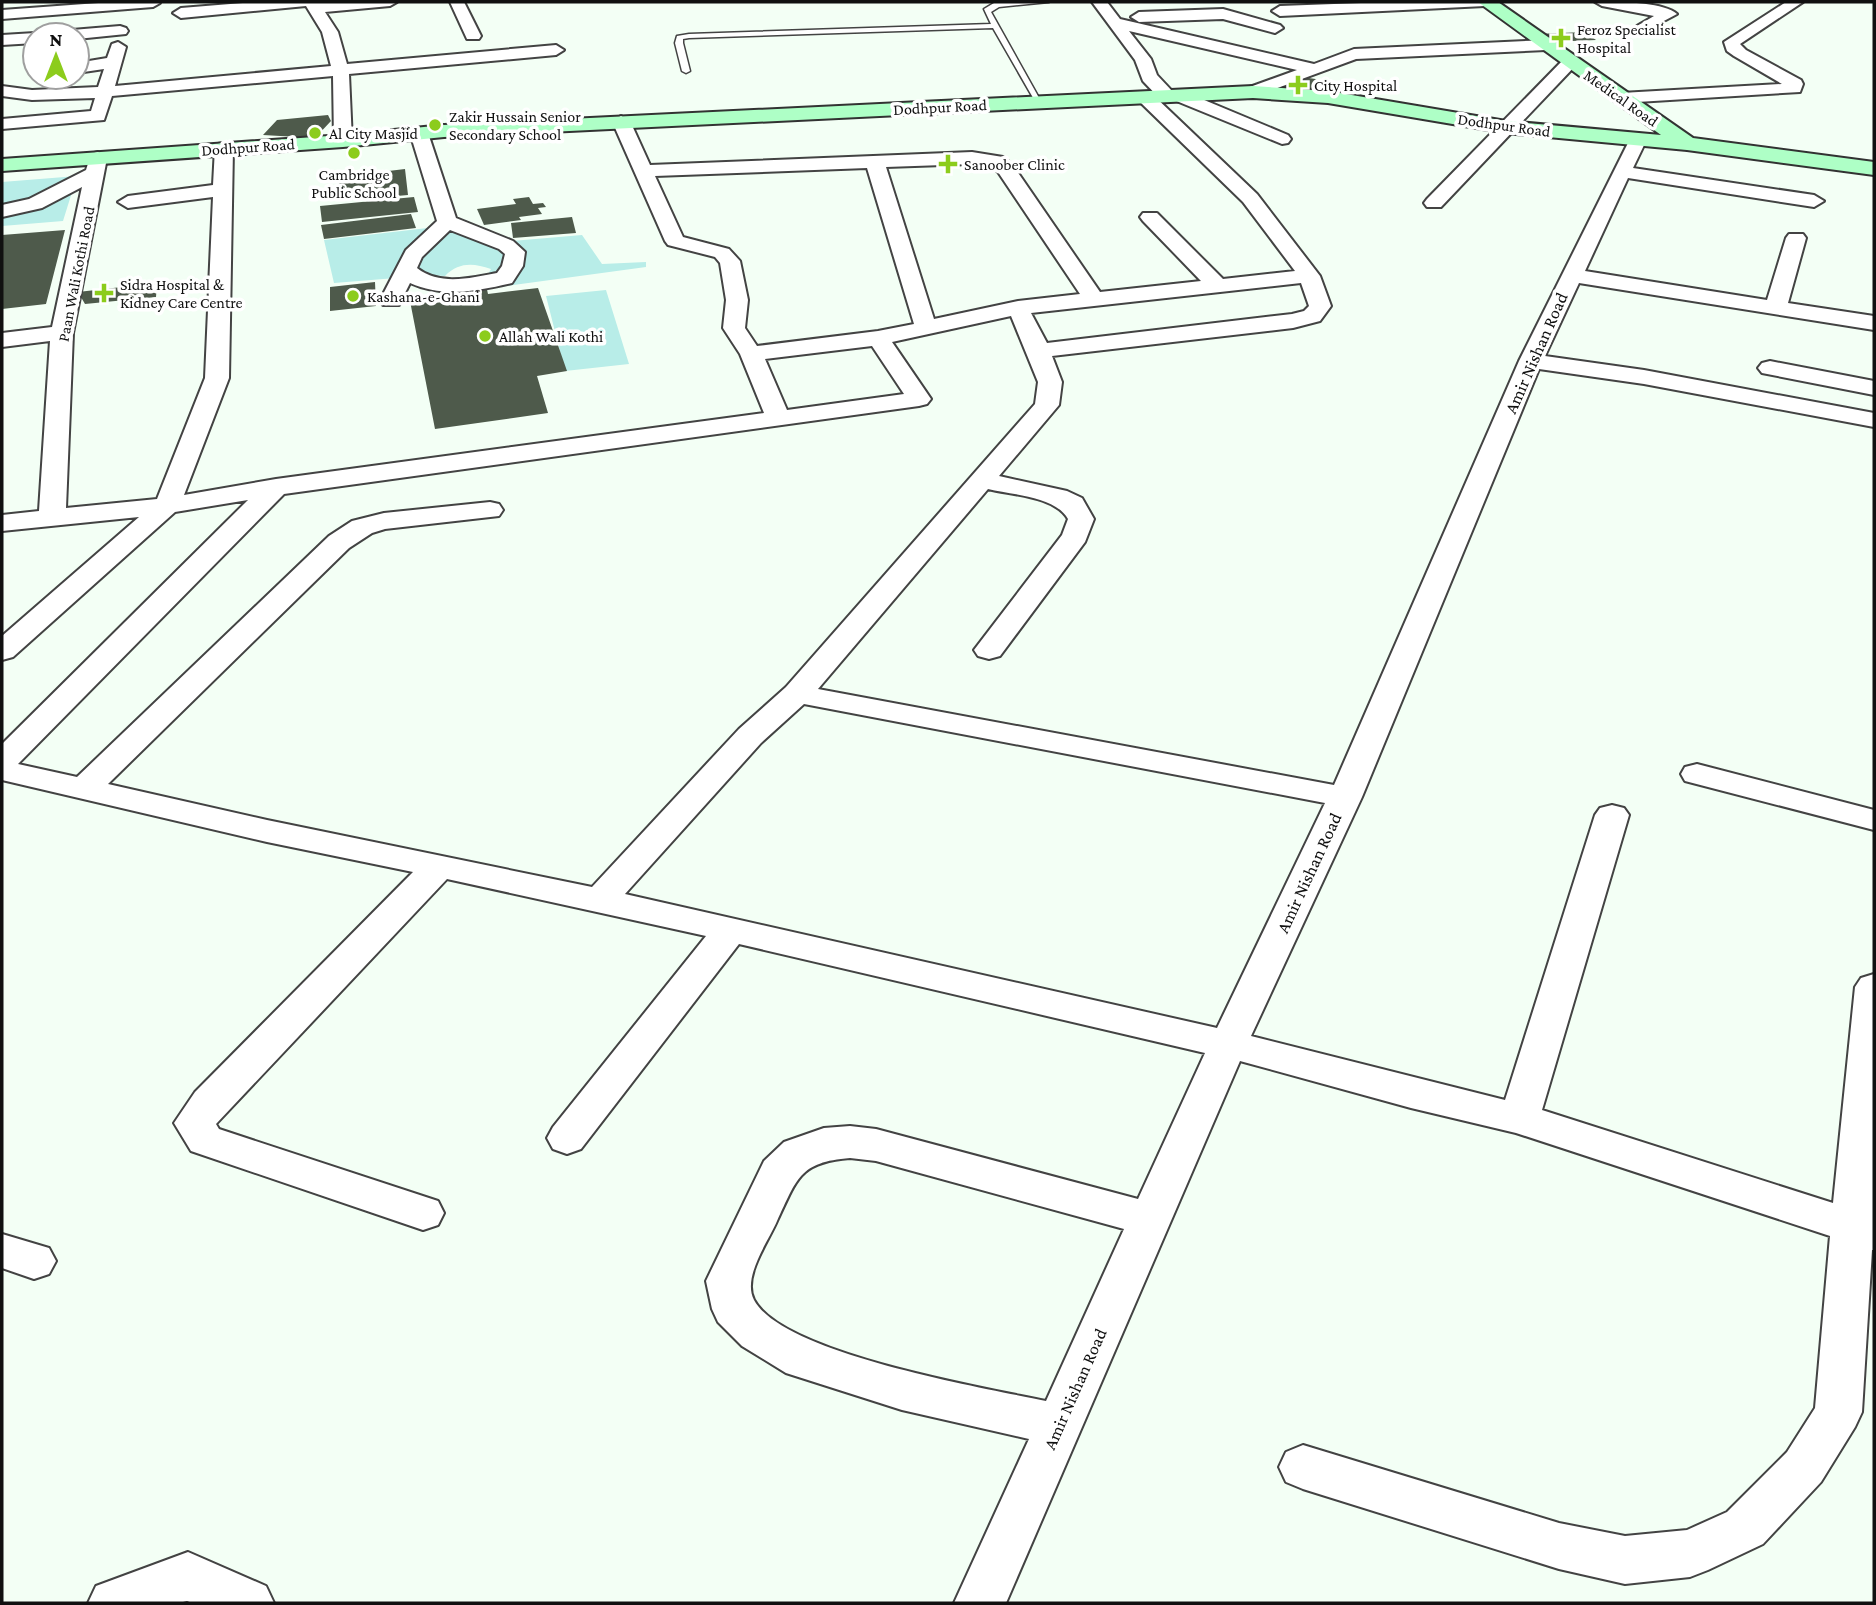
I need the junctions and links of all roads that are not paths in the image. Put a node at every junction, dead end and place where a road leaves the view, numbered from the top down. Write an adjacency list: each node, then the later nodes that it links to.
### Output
1 (390, 2): 9 (street)
2 (457, 2): 18 (street)
3 (1045, 2): 15 (lane)
4 (1099, 2): 14 (street)
5 (1514, 2): 10 (street)
6 (1602, 2): 16 (street)
7 (1796, 2): 37 (street)
8 (153, 3): 13 (street)
9 (309, 4): 12 (street); 28 (street)
10 (1488, 9): 11 (street); 22 (street, Medical Road)
11 (1280, 11)
12 (181, 13)
13 (2, 15)
14 (1114, 21): 17 (street); 27 (street); 35 (street)
15 (995, 26): 29 (lane); 38 (lane)
16 (1645, 26)
17 (1275, 27)
18 (472, 36)
19 (21, 39): 20 (street)
20 (2, 40)
21 (91, 40): 23 (street)
22 (1546, 45): 26 (street, Medical Road); 27 (street)
23 (117, 47): 25 (street); 33 (street)
24 (556, 50): 28 (street)
25 (91, 61)
26 (1570, 62): 37 (street, Medical Road); 41 (street)
27 (1316, 69): 34 (street)
28 (341, 71): 33 (street); 45 (street)
29 (686, 71)
30 (21, 77): 31 (street)
31 (2, 80)
32 (2, 91): 33 (street)
33 (105, 92): 40 (street)
34 (1252, 92): 35 (street, Dodhpur Road); 41 (street, Dodhpur Road)
35 (1173, 96): 36 (street, Dodhpur Road); 44 (street)
36 (1145, 97): 38 (street, Dodhpur Road); 64 (street)
37 (1621, 98): 46 (street, Medical Road)
38 (1040, 103): 39 (street, Dodhpur Road)
39 (621, 121): 42 (street, Dodhpur Road); 53 (street)
40 (2, 124)
41 (1506, 127): 48 (street, Dodhpur Road); 57 (street)
42 (419, 133): 45 (street, Dodhpur Road); 60 (street)
43 (94, 134): 50 (street, Paan Wali Kothi Road)
44 (1283, 139)
45 (343, 141): 47 (street, Dodhpur Road)
46 (1687, 144): 48 (street, Dodhpur Road); 52 (street, Dodhpur Road)
47 (224, 148): 50 (street, Dodhpur Road); 54 (street)
48 (1630, 157): 55 (street); 63 (street, Amir Nishan Road)
49 (875, 162): 53 (street); 66 (street); 71 (street)
50 (94, 163): 51 (street, Dodhpur Road); 58 (street); 72 (street, Paan Wali Kothi Road)
51 (2, 165)
52 (1874, 169)
53 (643, 171): 76 (street)
54 (223, 190): 56 (street); 84 (street)
55 (1814, 201)
56 (128, 202)
57 (1434, 203)
58 (2, 211)
59 (1150, 217): 65 (street)
60 (447, 222): 62 (street); 62 (street)
61 (1796, 238): 69 (street)
62 (405, 270): 67 (street)
63 (1571, 275): 69 (street); 77 (street, Amir Nishan Road)
64 (1308, 276): 65 (street); 75 (street)
65 (1218, 286): 66 (street)
66 (1094, 299): 68 (street)
67 (391, 300)
68 (1018, 308): 71 (street); 75 (street)
69 (1776, 308): 70 (street)
70 (1874, 323)
71 (926, 328): 73 (street)
72 (62, 333): 74 (street); 86 (street, Paan Wali Kothi Road)
73 (878, 338): 76 (street); 80 (street)
74 (2, 340)
75 (1039, 351): 82 (street)
76 (751, 354): 80 (street)
77 (1531, 361): 81 (street); 95 (street, Amir Nishan Road)
78 (1770, 368): 79 (street)
79 (1874, 388)
80 (779, 419): 83 (street)
81 (1874, 420)
82 (982, 480): 89 (street); 90 (street)
83 (276, 487): 84 (street); 91 (street)
84 (167, 506): 86 (street); 88 (street)
85 (490, 510): 94 (street)
86 (52, 517): 87 (street)
87 (2, 523)
88 (2, 650)
89 (989, 650)
90 (797, 694): 95 (street); 99 (street)
91 (2, 762)
92 (2, 770): 94 (street)
93 (1697, 774): 97 (street)
94 (84, 789): 98 (street)
95 (1345, 797): 102 (street, Amir Nishan Road)
96 (1612, 815): 103 (street)
97 (1874, 820)
98 (440, 866): 99 (street); 105 (street)
99 (600, 900): 100 (street)
100 (729, 932): 102 (street); 104 (street)
101 (1874, 987): 107 (street)
102 (1228, 1044): 103 (street); 106 (street, Amir Nishan Road)
103 (1519, 1118): 107 (street)
104 (567, 1138)
105 (423, 1213)
106 (1151, 1219): 108 (street, Amir Nishan Road); 108 (street)
107 (1863, 1228): 109 (street)
108 (1059, 1425): 112 (street, Amir Nishan Road)
109 (1303, 1466)
110 (114, 1603): 111 (street)
111 (248, 1603)
112 (980, 1603)

